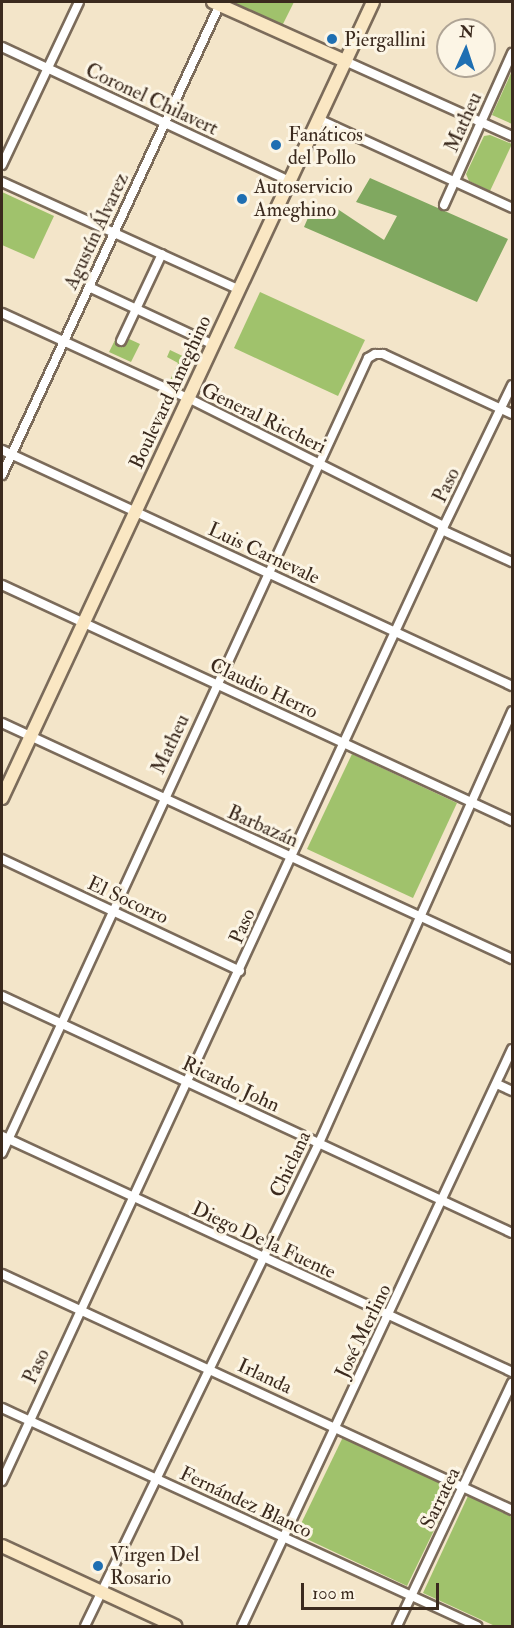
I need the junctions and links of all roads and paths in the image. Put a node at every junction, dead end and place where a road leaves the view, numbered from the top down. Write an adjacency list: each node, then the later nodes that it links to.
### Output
1 (79, 2): 7 (street)
2 (218, 2): 6 (main road); 10 (street, Agustín Álvarez)
3 (373, 2): 6 (main road, Boulevard Ameghino)
4 (2, 47): 7 (street, Coronel Chilavert)
5 (513, 53): 9 (street, Matheu)
6 (345, 61): 8 (main road, Boulevard Ameghino); 9 (street)
7 (48, 69): 10 (street, Coronel Chilavert); 12 (street)
8 (318, 119): 13 (main road, Boulevard Ameghino); 14 (street)
9 (481, 122): 11 (street); 14 (street, Matheu)
10 (165, 123): 13 (street, Coronel Chilavert); 18 (street, Agustín Álvarez)
11 (513, 136)
12 (2, 165)
13 (290, 181): 21 (main road, Boulevard Ameghino)
14 (454, 181): 16 (street, Matheu); 17 (street)
15 (2, 182): 18 (street)
16 (444, 205)
17 (513, 208)
18 (113, 231): 19 (street); 20 (street, Agustín Álvarez)
19 (162, 254): 21 (street); 22 (street)
20 (89, 286): 22 (street); 24 (street, Agustín Álvarez)
21 (240, 290): 26 (main road, Boulevard Ameghino)
22 (137, 308): 25 (street); 26 (street)
23 (2, 313): 24 (street, General Riccheri)
24 (64, 341): 28 (street, General Riccheri); 32 (street, Agustín Álvarez)
25 (121, 341)
26 (214, 345): 28 (main road, Boulevard Ameghino)
27 (513, 385): 29 (street, Paso)
28 (188, 398): 33 (street, General Riccheri); 35 (main road, Boulevard Ameghino)
29 (501, 409): 30 (street); 33 (street, Matheu); 36 (street, Paso)
30 (513, 414)
31 (2, 450): 32 (street, Luis Carnevale)
32 (11, 454): 34 (street, Agustín Álvarez); 35 (street, Luis Carnevale)
33 (321, 464): 36 (street, General Riccheri); 38 (street, Matheu)
34 (2, 475)
35 (135, 512): 38 (street, Luis Carnevale); 40 (main road, Boulevard Ameghino)
36 (443, 528): 37 (street, General Riccheri); 41 (street, Paso)
37 (513, 562)
38 (269, 574): 41 (street, Luis Carnevale); 42 (street, Matheu)
39 (2, 585): 40 (street, Claudio Herro)
40 (84, 623): 42 (street, Claudio Herro); 46 (main road, Boulevard Ameghino)
41 (395, 633): 43 (street, Luis Carnevale); 47 (street, Paso)
42 (216, 684): 47 (street, Claudio Herro); 49 (street, Matheu)
43 (513, 686)
44 (513, 711): 50 (street, Chiclana)
45 (2, 723): 46 (street, Barbazán)
46 (30, 736): 48 (main road, Boulevard Ameghino); 49 (street, Barbazán)
47 (343, 743): 50 (street, Claudio Herro); 52 (street, Paso)
48 (2, 798)
49 (163, 799): 52 (street, Barbazán); 54 (street, Matheu)
50 (470, 802): 51 (street, Claudio Herro); 55 (street, Chiclana)
51 (513, 821)
52 (291, 857): 55 (street, Barbazán); 57 (street, Paso)
53 (2, 859): 54 (street, El Socorro)
54 (113, 910): 57 (street, El Socorro); 59 (street, Matheu)
55 (420, 916): 56 (street, Barbazán); 65 (street, Chiclana)
56 (513, 959)
57 (240, 971): 61 (street, Paso)
58 (2, 996): 59 (street, Ricardo John)
59 (61, 1023): 61 (street, Ricardo John); 64 (street, Matheu)
60 (513, 1049): 62 (street, José Merlino)
61 (188, 1082): 65 (street, Ricardo John); 67 (street, Paso)
62 (496, 1084): 63 (street); 68 (street, José Merlino)
63 (513, 1091)
64 (5, 1138): 66 (street, Matheu); 67 (street, Diego De la Fuente)
65 (319, 1143): 68 (street, Ricardo John); 70 (street, Chiclana)
66 (2, 1153)
67 (133, 1198): 70 (street, Diego De la Fuente); 72 (street, Paso)
68 (443, 1200): 69 (street, Ricardo John); 73 (street, José Merlino)
69 (513, 1233)
70 (264, 1257): 73 (street, Diego De la Fuente); 74 (street, Chiclana)
71 (2, 1274): 72 (street, Irlanda)
72 (80, 1311): 74 (street, Irlanda); 78 (street, Paso)
73 (389, 1316): 75 (street, Diego De la Fuente); 79 (street, José Merlino)
74 (210, 1369): 79 (street, Irlanda); 80 (street, Chiclana)
75 (513, 1372)
76 (513, 1383): 82 (street, Sarratea)
77 (2, 1408): 78 (street, Fernández Blanco)
78 (29, 1422): 80 (street, Fernández Blanco); 81 (street, Paso)
79 (335, 1427): 82 (street, Irlanda); 84 (street, José Merlino)
80 (156, 1479): 84 (street, Fernández Blanco); 86 (street, Chiclana)
81 (2, 1481)
82 (464, 1486): 83 (street, Irlanda); 87 (street, Sarratea)
83 (513, 1510)
84 (285, 1536): 87 (street, Fernández Blanco); 90 (street, José Merlino)
85 (2, 1546): 86 (main road)
86 (101, 1592): 88 (street, Chiclana); 89 (main road)
87 (411, 1596): 91 (street, Sarratea); 92 (street, Fernández Blanco)
88 (85, 1626)
89 (175, 1626)
90 (242, 1626)
91 (397, 1626)
92 (477, 1626)

